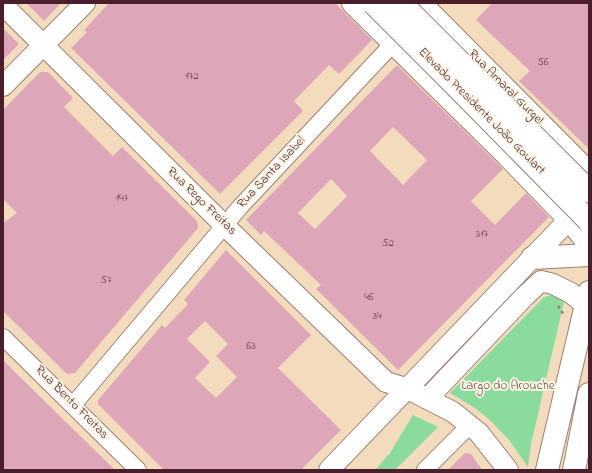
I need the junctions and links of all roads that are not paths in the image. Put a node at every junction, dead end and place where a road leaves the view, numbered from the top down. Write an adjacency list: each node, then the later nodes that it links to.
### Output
1 (85, 3): 8 (street)
2 (353, 3): 7 (main road)
3 (373, 3): 13 (main road, Elevado Presidente João Goulart, bridge)
4 (401, 3): 11 (main road, Elevado Presidente João Goulart, bridge)
5 (3, 5): 8 (street, Rua Rego Freitas)
6 (426, 5): 7 (street, Rua Santa Isabel); 10 (main road, Rua Amaral Gurgel)
7 (393, 43): 13 (main road); 14 (street, Rua Santa Isabel)
8 (43, 45): 9 (street); 14 (street, Rua Rego Freitas)
9 (3, 86)
10 (589, 173)
11 (589, 191)
12 (589, 199): 13 (street)
13 (579, 220): 15 (main road); 17 (street)
14 (224, 225): 20 (street, Rua Rego Freitas); 23 (street, Rua Santa Isabel)
15 (589, 244)
16 (589, 255): 17 (main road)
17 (532, 258): 20 (street)
18 (588, 302): 22 (street); 29 (main road)
19 (3, 337): 23 (street, Rua Bento Freitas)
20 (406, 388): 22 (street); 25 (street)
21 (589, 394): 30 (main road)
22 (427, 399): 24 (street)
23 (73, 405): 26 (street, Rua Bento Freitas)
24 (470, 425): 27 (street); 28 (street)
25 (331, 468)
26 (138, 470)
27 (425, 470)
28 (508, 470)
29 (547, 470)
30 (574, 470)

